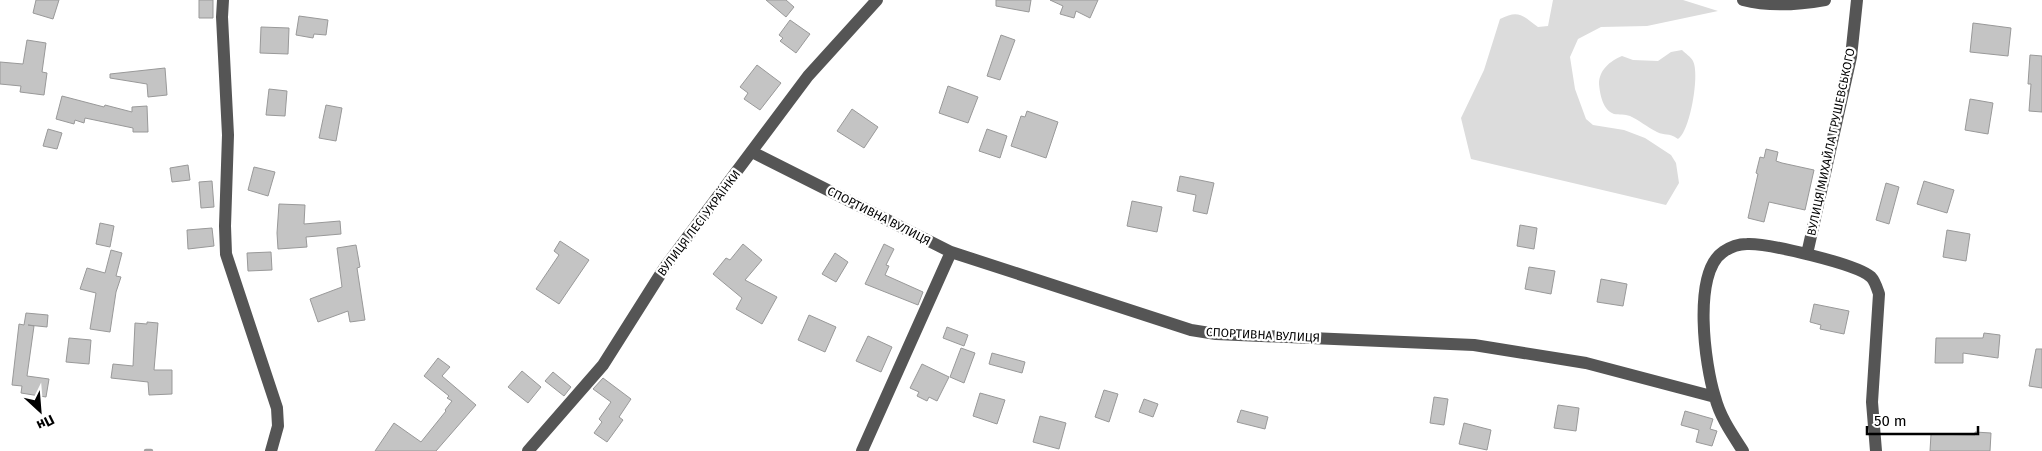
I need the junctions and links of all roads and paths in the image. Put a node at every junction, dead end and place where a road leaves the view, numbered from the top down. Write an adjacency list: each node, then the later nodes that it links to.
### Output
1 (223, 0): 10 (street)
2 (877, 0): 6 (street, ВУЛИЦЯ ЛЕСІ УКРАЇНКИ)
3 (1743, 0): 4 (street)
4 (1825, 0)
5 (1857, 0): 8 (street, ВУЛИЦЯ МИХАЙЛА ГРУШЕВСЬКОГО)
6 (752, 152): 7 (street, СПОРТИВНА ВУЛИЦЯ); 11 (street, ВУЛИЦЯ ЛЕСІ УКРАЇНКИ)
7 (951, 252): 9 (street, СПОРТИВНА ВУЛИЦЯ); 12 (street)
8 (1807, 254): 9 (street, ВУЛИЦЯ МИХАЙЛА ГРУШЕВСЬКОГО); 14 (street, ВУЛИЦЯ МИХАЙЛА ГРУШЕВСЬКОГО)
9 (1714, 397): 13 (street, ВУЛИЦЯ МИХАЙЛА ГРУШЕВСЬКОГО)
10 (271, 451)
11 (528, 451)
12 (862, 451)
13 (1743, 451)
14 (1876, 451)

